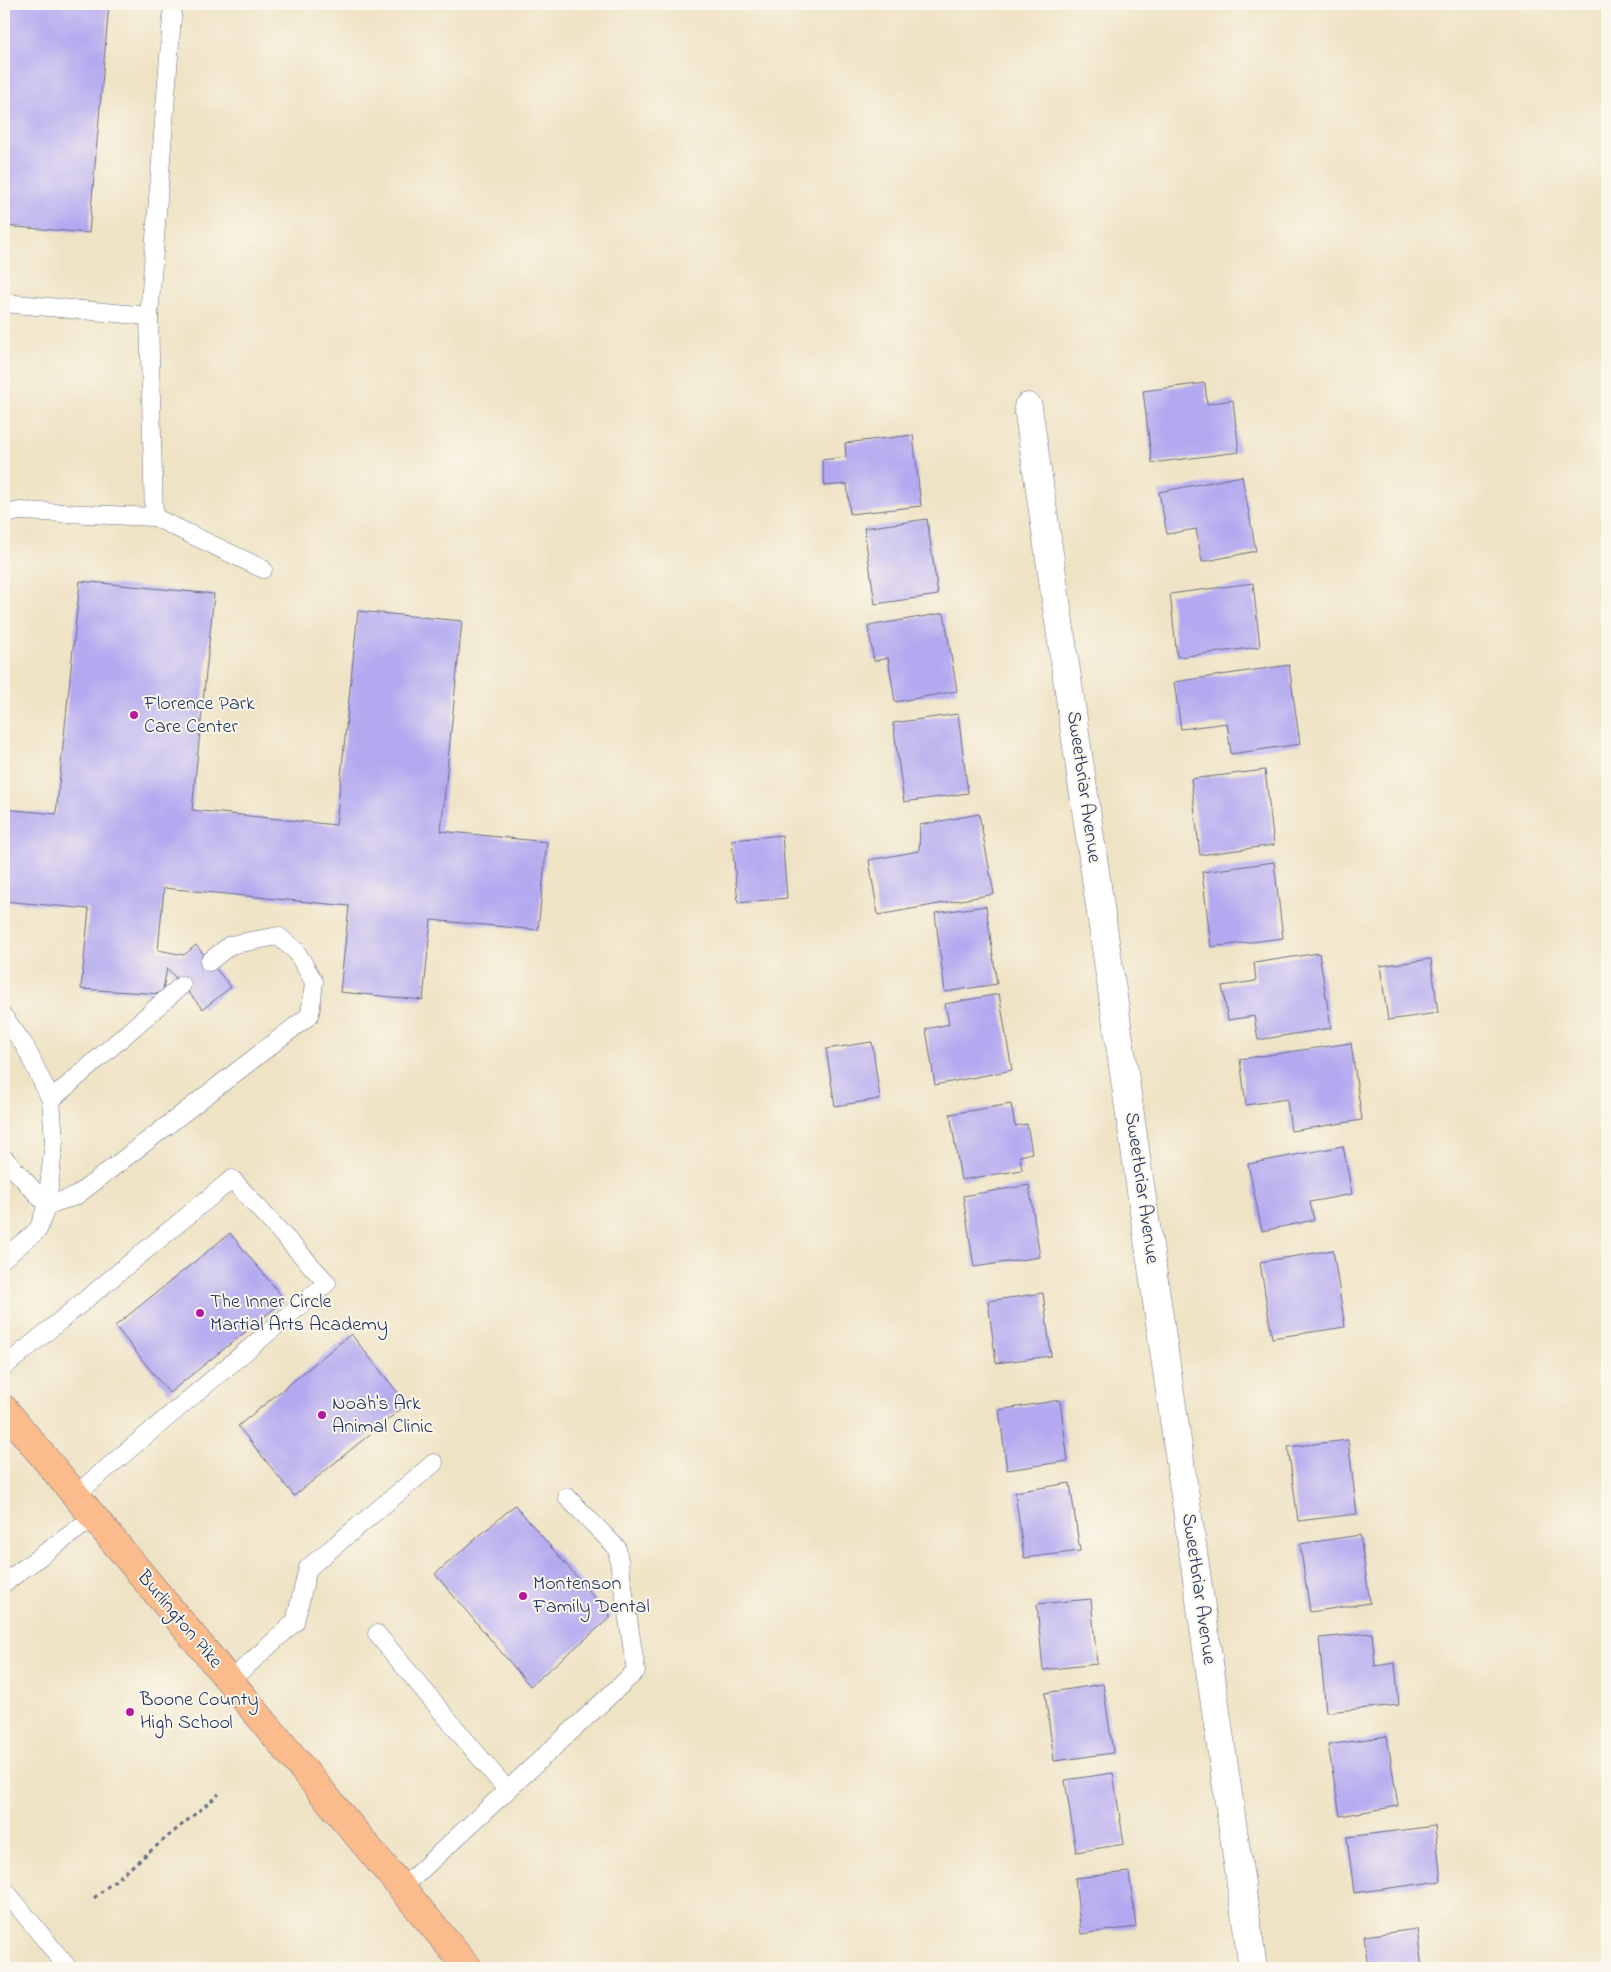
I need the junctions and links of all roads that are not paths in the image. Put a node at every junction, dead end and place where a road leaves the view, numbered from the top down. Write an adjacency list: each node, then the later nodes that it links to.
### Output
1 (173, 4): 3 (lane)
2 (4, 303): 3 (lane)
3 (149, 316): 6 (lane)
4 (1028, 407): 29 (street, Sweetbriar Avenue)
5 (4, 514): 6 (lane)
6 (154, 517): 7 (lane)
7 (263, 569)
8 (209, 962): 13 (lane)
9 (182, 985): 11 (lane)
10 (4, 1017): 11 (lane)
11 (51, 1100): 13 (lane)
12 (4, 1158): 13 (lane)
13 (47, 1205): 14 (lane)
14 (4, 1258)
15 (4, 1367): 18 (lane)
16 (4, 1409): 18 (main road, Burlington Pike)
17 (434, 1464): 23 (lane)
18 (75, 1495): 20 (main road, Burlington Pike)
19 (567, 1497): 24 (lane)
20 (94, 1517): 21 (lane); 23 (main road, Burlington Pike)
21 (4, 1583)
22 (377, 1634): 24 (lane)
23 (230, 1681): 25 (main road, Burlington Pike)
24 (508, 1790): 25 (lane)
25 (402, 1888): 28 (main road, Burlington Pike)
26 (4, 1889): 27 (lane)
27 (68, 1968)
28 (468, 1968)
29 (1253, 1968)

